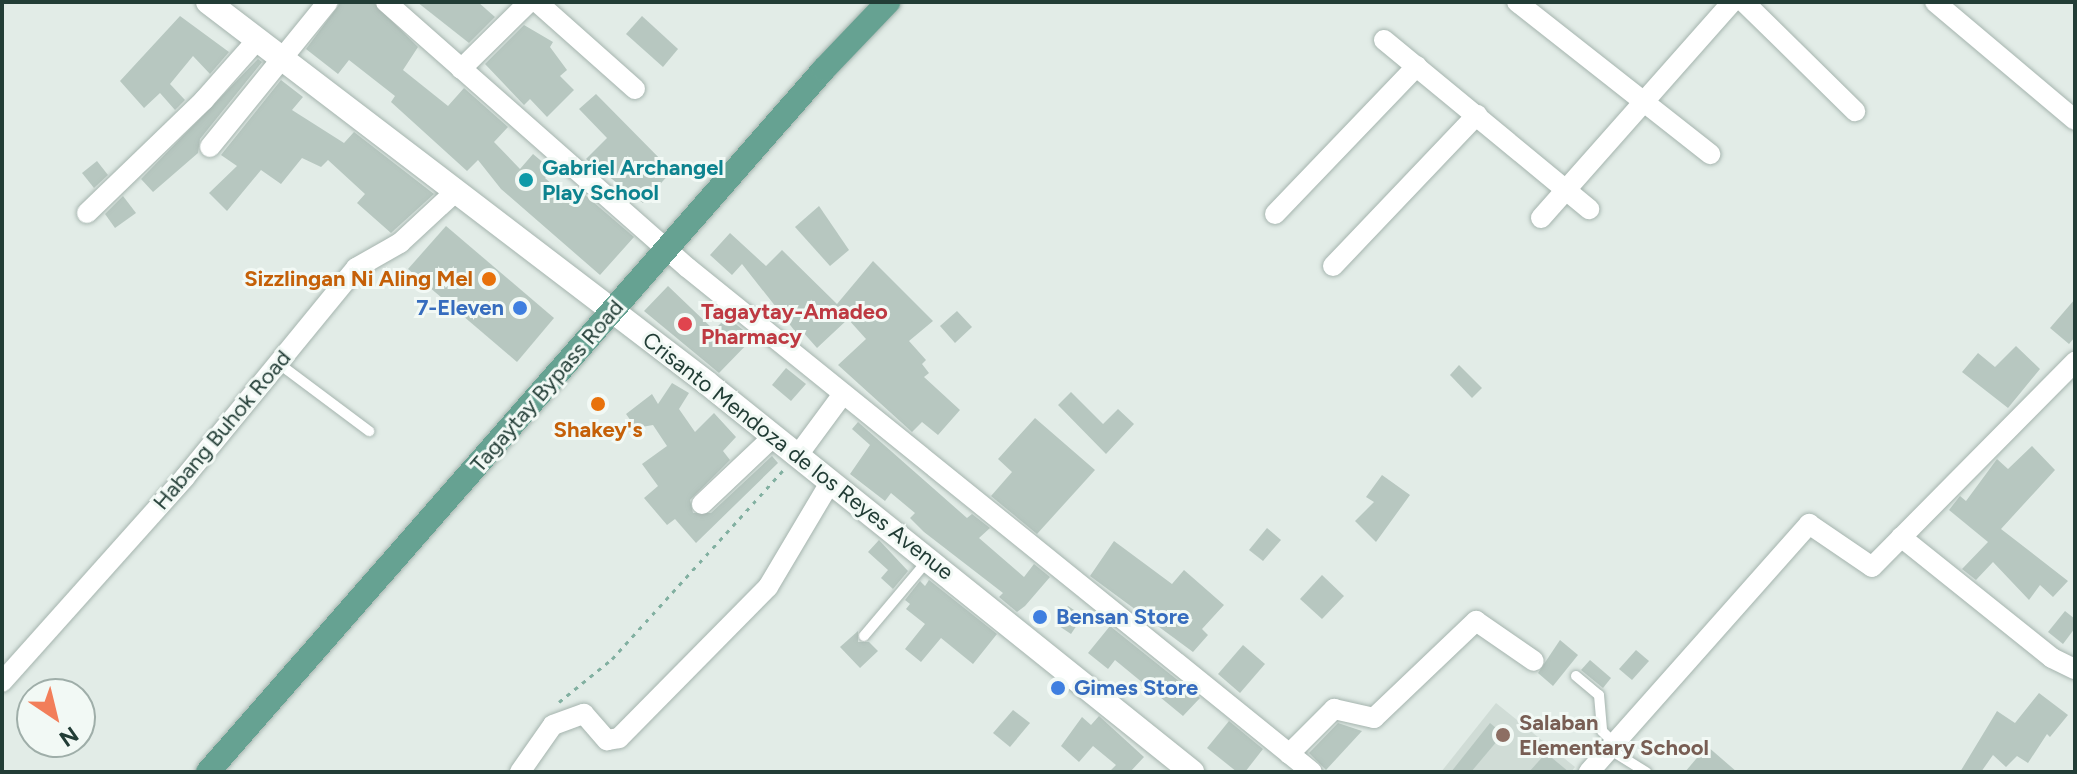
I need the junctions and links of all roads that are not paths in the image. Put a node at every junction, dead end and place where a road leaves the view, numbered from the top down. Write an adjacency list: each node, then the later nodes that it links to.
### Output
1 (208, 2): 12 (main road, Crisanto Mendoza de los Reyes Avenue)
2 (328, 2): 14 (street)
3 (386, 2): 16 (street)
4 (529, 2): 16 (street)
5 (537, 2): 17 (street)
6 (888, 2): 30 (main road, Tagaytay Bypass Road)
7 (1517, 2): 18 (street)
8 (1732, 2): 18 (street)
9 (1744, 2): 19 (street)
10 (1935, 2): 11 (street)
11 (1958, 9): 21 (street)
12 (257, 40): 14 (main road, Crisanto Mendoza de los Reyes Avenue); 27 (street)
13 (1384, 40): 15 (street)
14 (284, 60): 22 (street); 25 (main road, Crisanto Mendoza de los Reyes Avenue)
15 (1417, 66): 20 (street); 28 (street)
16 (461, 69): 30 (street)
17 (635, 89)
18 (1642, 104): 23 (street); 24 (street)
19 (1855, 111)
20 (1477, 115): 24 (street); 31 (street)
21 (2075, 120)
22 (210, 147)
23 (1710, 154)
24 (1567, 189): 26 (street); 29 (street)
25 (455, 192): 32 (main road, Crisanto Mendoza de los Reyes Avenue); 34 (street, Habang Buhok Road)
26 (1589, 209)
27 (87, 213)
28 (1275, 214)
29 (1541, 218)
30 (666, 249): 32 (main road, Tagaytay Bypass Road); 35 (street)
31 (1333, 266)
32 (612, 310): 37 (main road, Crisanto Mendoza de los Reyes Avenue); 50 (main road, Tagaytay Bypass Road)
33 (2075, 362): 41 (street)
34 (278, 363): 36 (lane); 47 (street, Habang Buhok Road)
35 (843, 394): 38 (street); 49 (street)
36 (369, 431)
37 (774, 436): 38 (main road, Crisanto Mendoza de los Reyes Avenue); 40 (street)
38 (798, 455): 39 (main road, Crisanto Mendoza de los Reyes Avenue)
39 (831, 481): 42 (main road, Crisanto Mendoza de los Reyes Avenue); 51 (street)
40 (702, 504)
41 (1901, 537): 45 (street); 48 (street)
42 (929, 558): 43 (lane); 52 (main road, Crisanto Mendoza de los Reyes Avenue)
43 (864, 636)
44 (1534, 661): 49 (street)
45 (2075, 669)
46 (1576, 676): 48 (lane)
47 (2, 682)
48 (1612, 746): 54 (street); 55 (lane)
49 (1289, 754): 53 (street)
50 (208, 772)
51 (520, 772)
52 (1192, 772)
53 (1312, 772)
54 (1589, 772)
55 (1646, 772)

